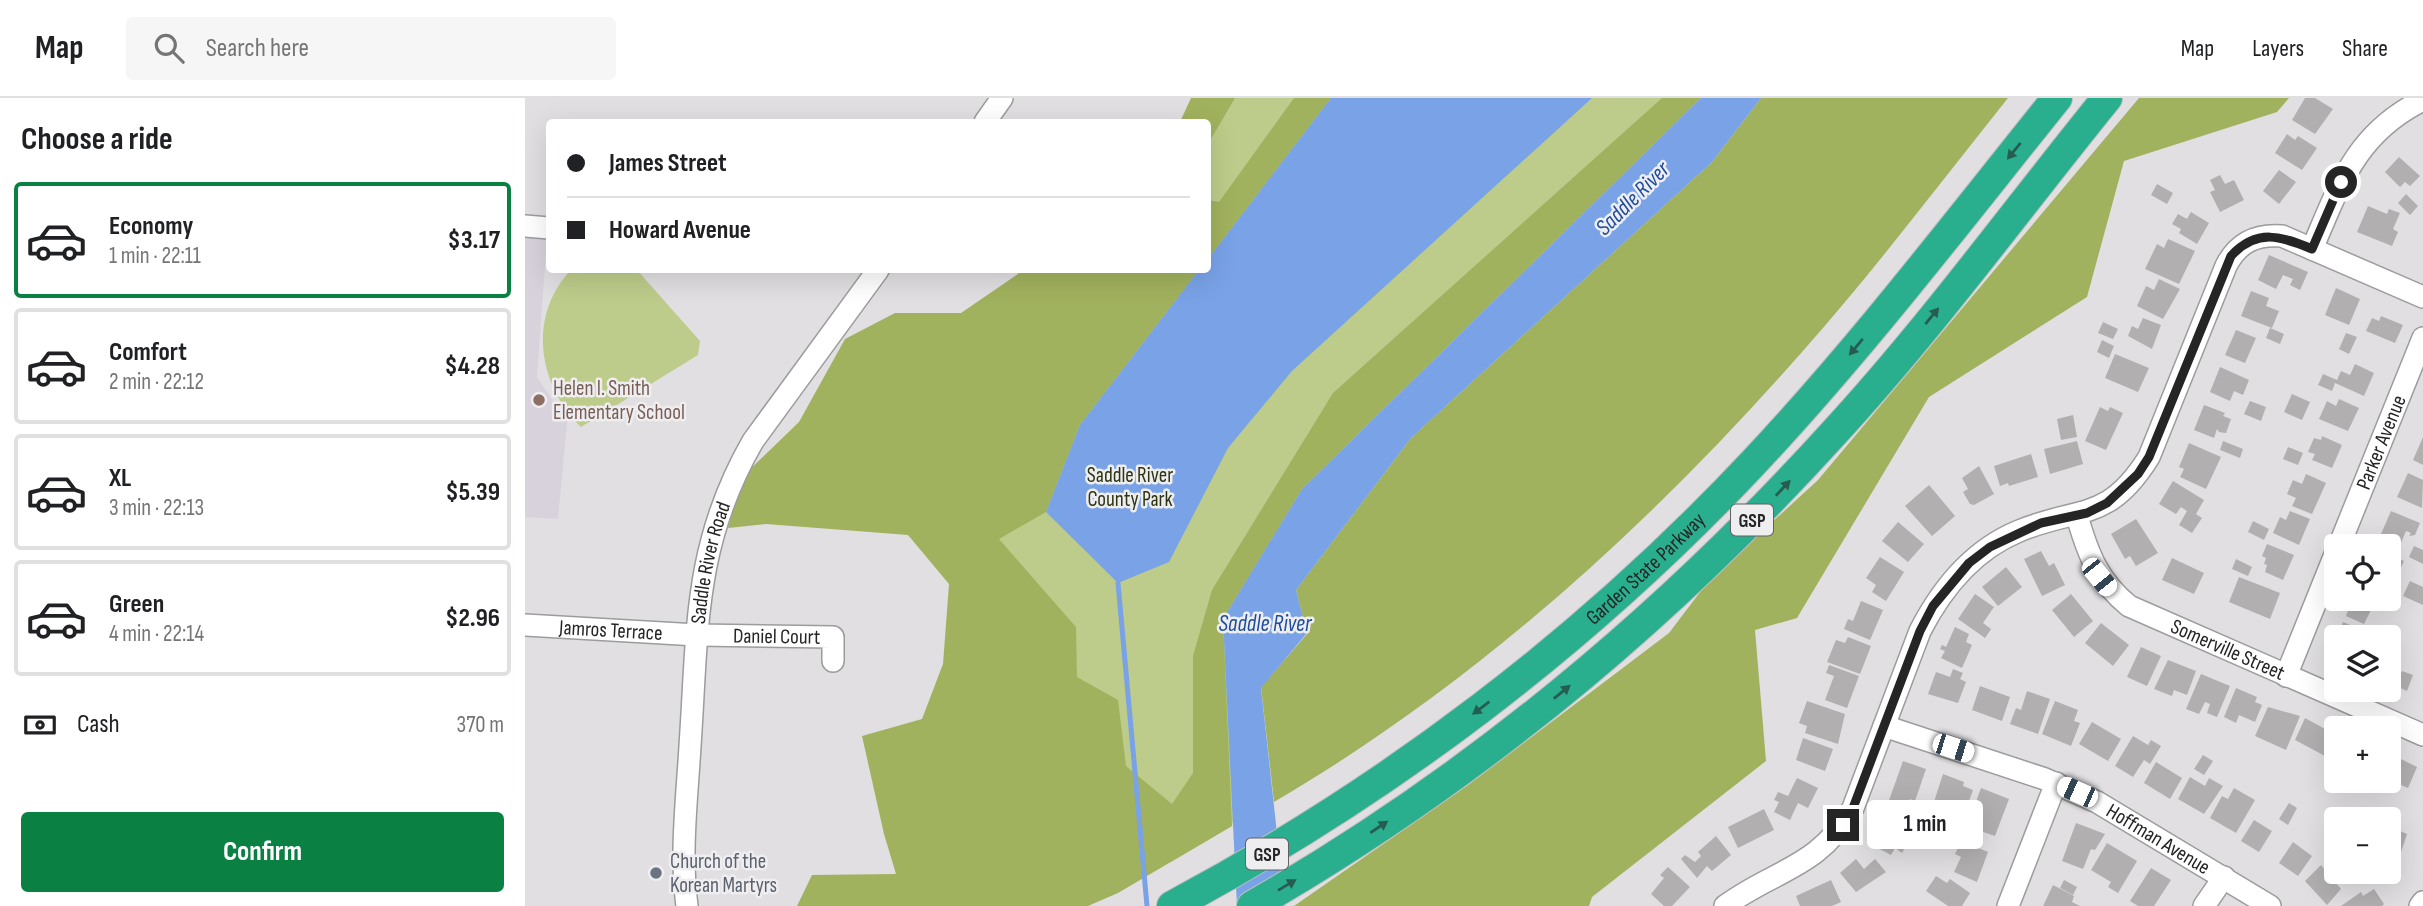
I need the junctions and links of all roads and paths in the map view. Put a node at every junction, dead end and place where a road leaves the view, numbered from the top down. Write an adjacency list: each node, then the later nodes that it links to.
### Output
1 (2057, 98): 24 (highway, Garden State Parkway / GSP, one-way to 24)
2 (2107, 98): 25 (highway, Garden State Parkway / GSP, one-way to 2)
3 (999, 99): 5 (street)
4 (2423, 100): 8 (street)
5 (987, 119)
6 (525, 226): 7 (street)
7 (546, 228)
8 (2312, 249): 10 (street); 12 (street)
9 (870, 273): 16 (street, Saddle River Road)
10 (2423, 297)
11 (2423, 338): 13 (street, Parker Avenue)
12 (2077, 516): 18 (street, Somerville Street); 19 (street)
13 (2344, 534)
14 (2324, 582): 18 (street)
15 (525, 625): 16 (street, Jamros Terrace)
16 (697, 635): 17 (street, Daniel Court); 23 (street, Saddle River Road)
17 (833, 661)
18 (2286, 676): 20 (street, Somerville Street)
19 (1884, 726): 21 (street, Hoffman Avenue); 26 (street)
20 (2423, 735)
21 (2056, 783): 22 (street, Hoffman Avenue); 27 (street)
22 (2224, 877): 28 (street); 29 (street, Hoffman Avenue)
23 (687, 906)
24 (1172, 906)
25 (1252, 906)
26 (1724, 906)
27 (2008, 906)
28 (2204, 906)
29 (2270, 906)

